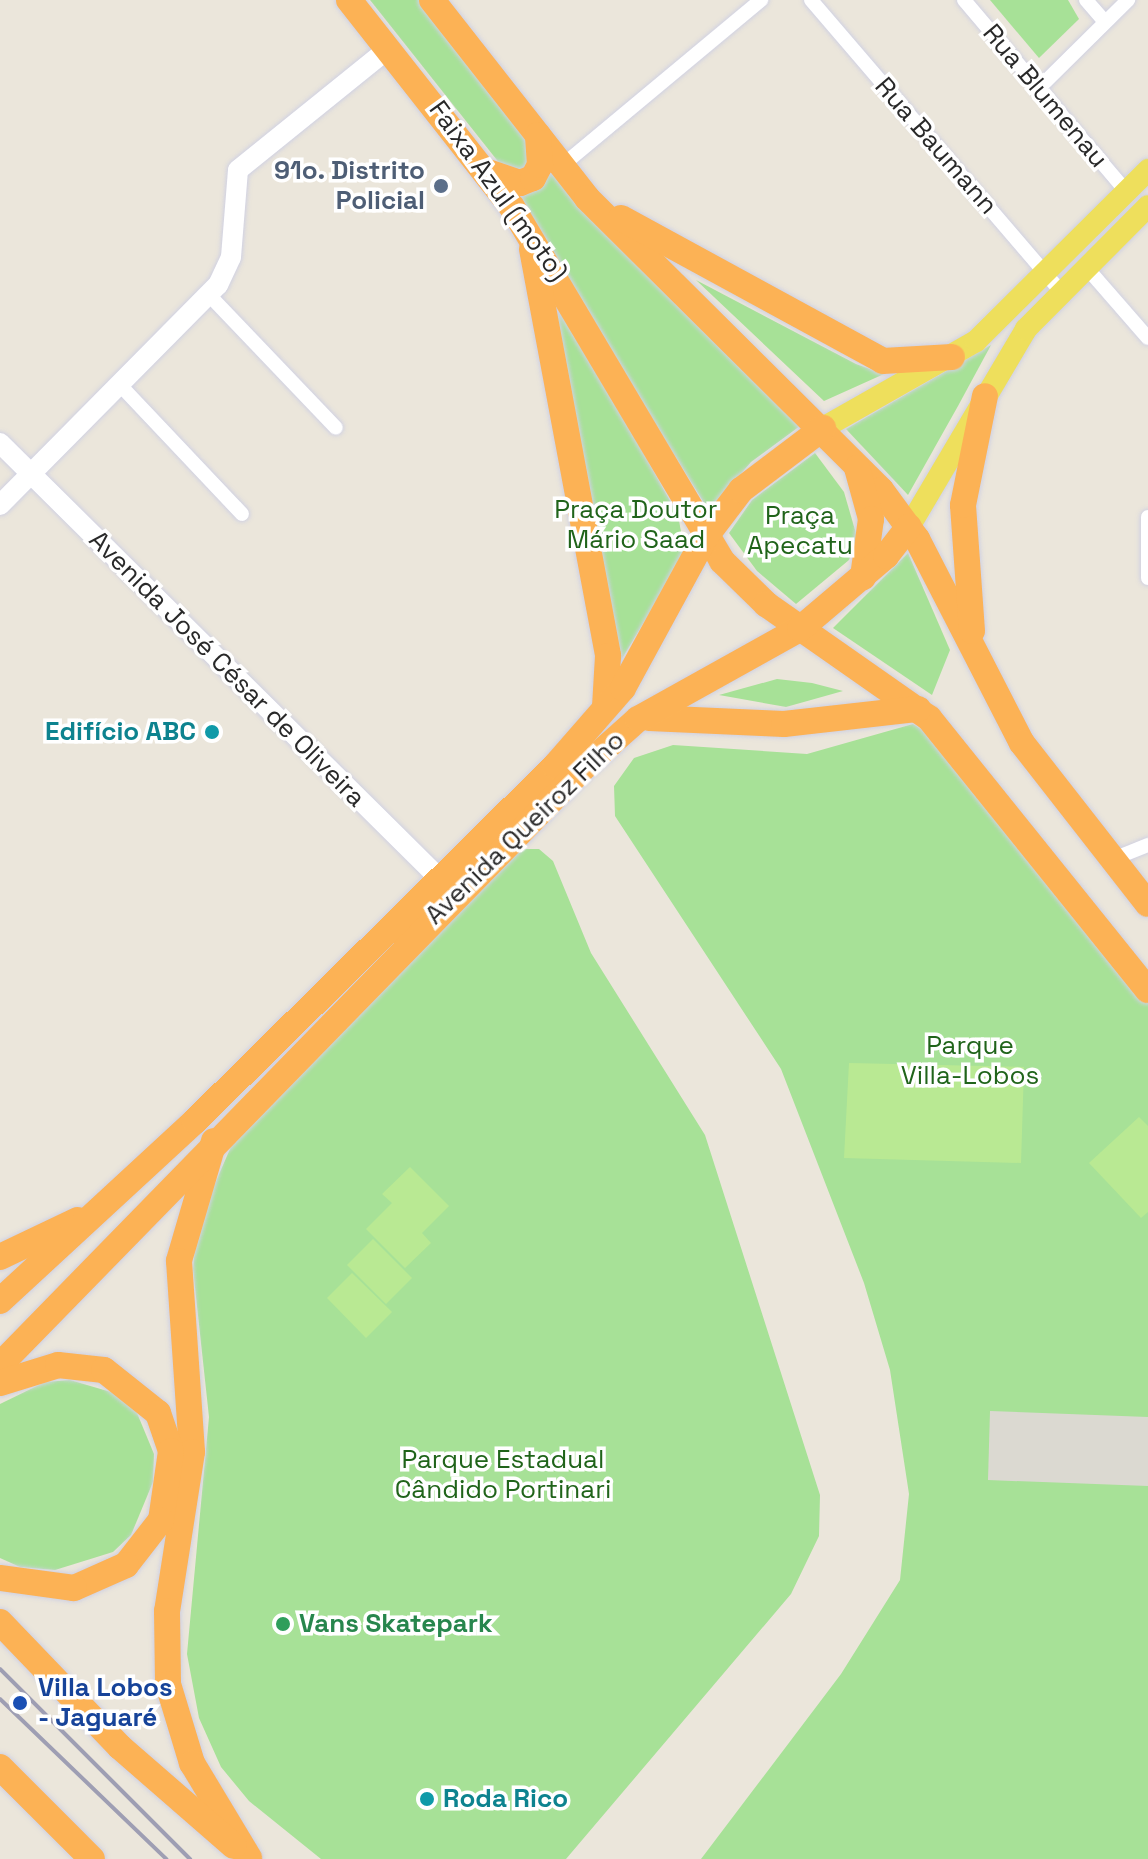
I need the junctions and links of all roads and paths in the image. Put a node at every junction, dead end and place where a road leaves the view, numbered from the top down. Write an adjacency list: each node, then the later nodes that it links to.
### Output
1 (352, 0): 9 (highway); 14 (street, Faixa Azul (moto))
2 (761, 0): 12 (street)
3 (811, 0): 20 (street, Rua Baumann)
4 (964, 0): 10 (street, Rua Blumenau)
5 (1086, 0): 8 (street)
6 (1128, 0): 8 (street)
7 (435, 1): 11 (highway)
8 (1105, 22): 10 (street)
9 (388, 49): 14 (highway); 22 (street)
10 (1038, 89): 15 (street, Rua Blumenau)
11 (538, 135): 12 (highway); 14 (highway)
12 (563, 165): 16 (highway)
13 (1148, 170): 15 (main road, Avenida Queiroz Filho)
14 (488, 172): 18 (highway); 26 (street, Faixa Azul (moto))
15 (1127, 192): 20 (main road, Avenida Queiroz Filho)
16 (587, 198): 24 (highway); 29 (highway)
17 (1148, 206): 19 (main road, Avenida Queiroz Filho)
18 (529, 234): 26 (highway); 43 (highway)
19 (1086, 267): 21 (main road, Avenida Queiroz Filho); 23 (street)
20 (1045, 275): 21 (street, Rua Baumann); 24 (main road, Avenida Queiroz Filho)
21 (1061, 292): 27 (main road, Avenida Queiroz Filho)
22 (210, 296): 25 (street); 28 (street)
23 (1148, 338)
24 (952, 357): 29 (main road, Avenida Queiroz Filho)
25 (121, 386): 32 (street); 34 (street)
26 (624, 393): 37 (highway)
27 (985, 396): 36 (main road, Avenida Queiroz Filho); 41 (highway)
28 (336, 428)
29 (823, 428): 31 (highway); 37 (highway, Avenida Queiroz Filho)
30 (0, 443): 32 (street, Avenida José César de Oliveira)
31 (855, 462): 36 (highway); 38 (highway)
32 (31, 473): 33 (street); 47 (street, Avenida José César de Oliveira)
33 (0, 505)
34 (242, 514)
35 (1148, 517): 39 (street)
36 (909, 527): 38 (highway, Avenida Queiroz Filho); 41 (highway)
37 (706, 536): 40 (highway); 43 (highway, Avenida Queiroz Filho)
38 (863, 577): 40 (highway, Avenida Queiroz Filho)
39 (1148, 578)
40 (800, 629): 42 (highway); 44 (highway, Avenida Queiroz Filho)
41 (975, 650): 46 (highway)
42 (918, 709): 44 (highway); 49 (highway)
43 (604, 710): 47 (highway, Avenida Queiroz Filho)
44 (638, 719): 47 (highway, Avenida Queiroz Filho)
45 (1148, 845): 46 (street)
46 (1113, 859): 48 (highway)
47 (447, 886): 50 (highway, Avenida Queiroz Filho); 51 (highway, Avenida Queiroz Filho)
48 (1148, 904)
49 (1148, 990)
50 (215, 1138): 54 (highway, Avenida Queiroz Filho); 59 (highway)
51 (93, 1215): 52 (highway); 53 (highway, Avenida Queiroz Filho)
52 (0, 1257)
53 (0, 1301)
54 (0, 1365)
55 (0, 1383): 56 (highway)
56 (0, 1578)
57 (0, 1622): 59 (highway)
58 (0, 1767): 60 (highway)
59 (250, 1858)
60 (92, 1859)

